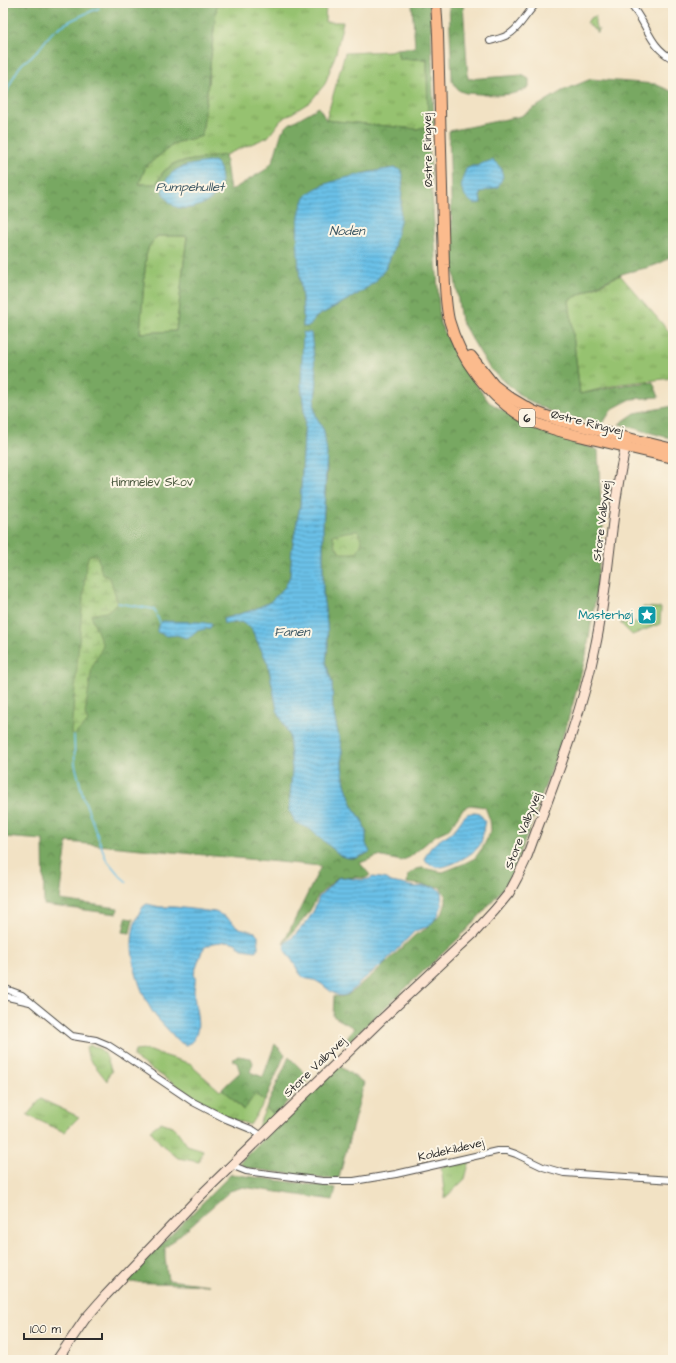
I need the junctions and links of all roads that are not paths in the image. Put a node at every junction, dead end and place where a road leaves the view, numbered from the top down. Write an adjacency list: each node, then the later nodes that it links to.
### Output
1 (436, 3): 6 (main road, Østre Ringvej / 6)
2 (537, 3): 4 (street)
3 (629, 3): 5 (street)
4 (490, 40)
5 (673, 59)
6 (627, 442): 7 (main road, Østre Ringvej / 6); 8 (main road, Østre Ringvej / 6); 12 (street, Store Valbyvej)
7 (673, 449)
8 (673, 458)
9 (3, 988): 11 (street)
10 (3, 996): 11 (street)
11 (31, 1002): 12 (street)
12 (262, 1136): 13 (street, Store Valbyvej)
13 (231, 1165): 14 (street, Koldekildevej); 15 (street, Store Valbyvej)
14 (673, 1180)
15 (57, 1360)

